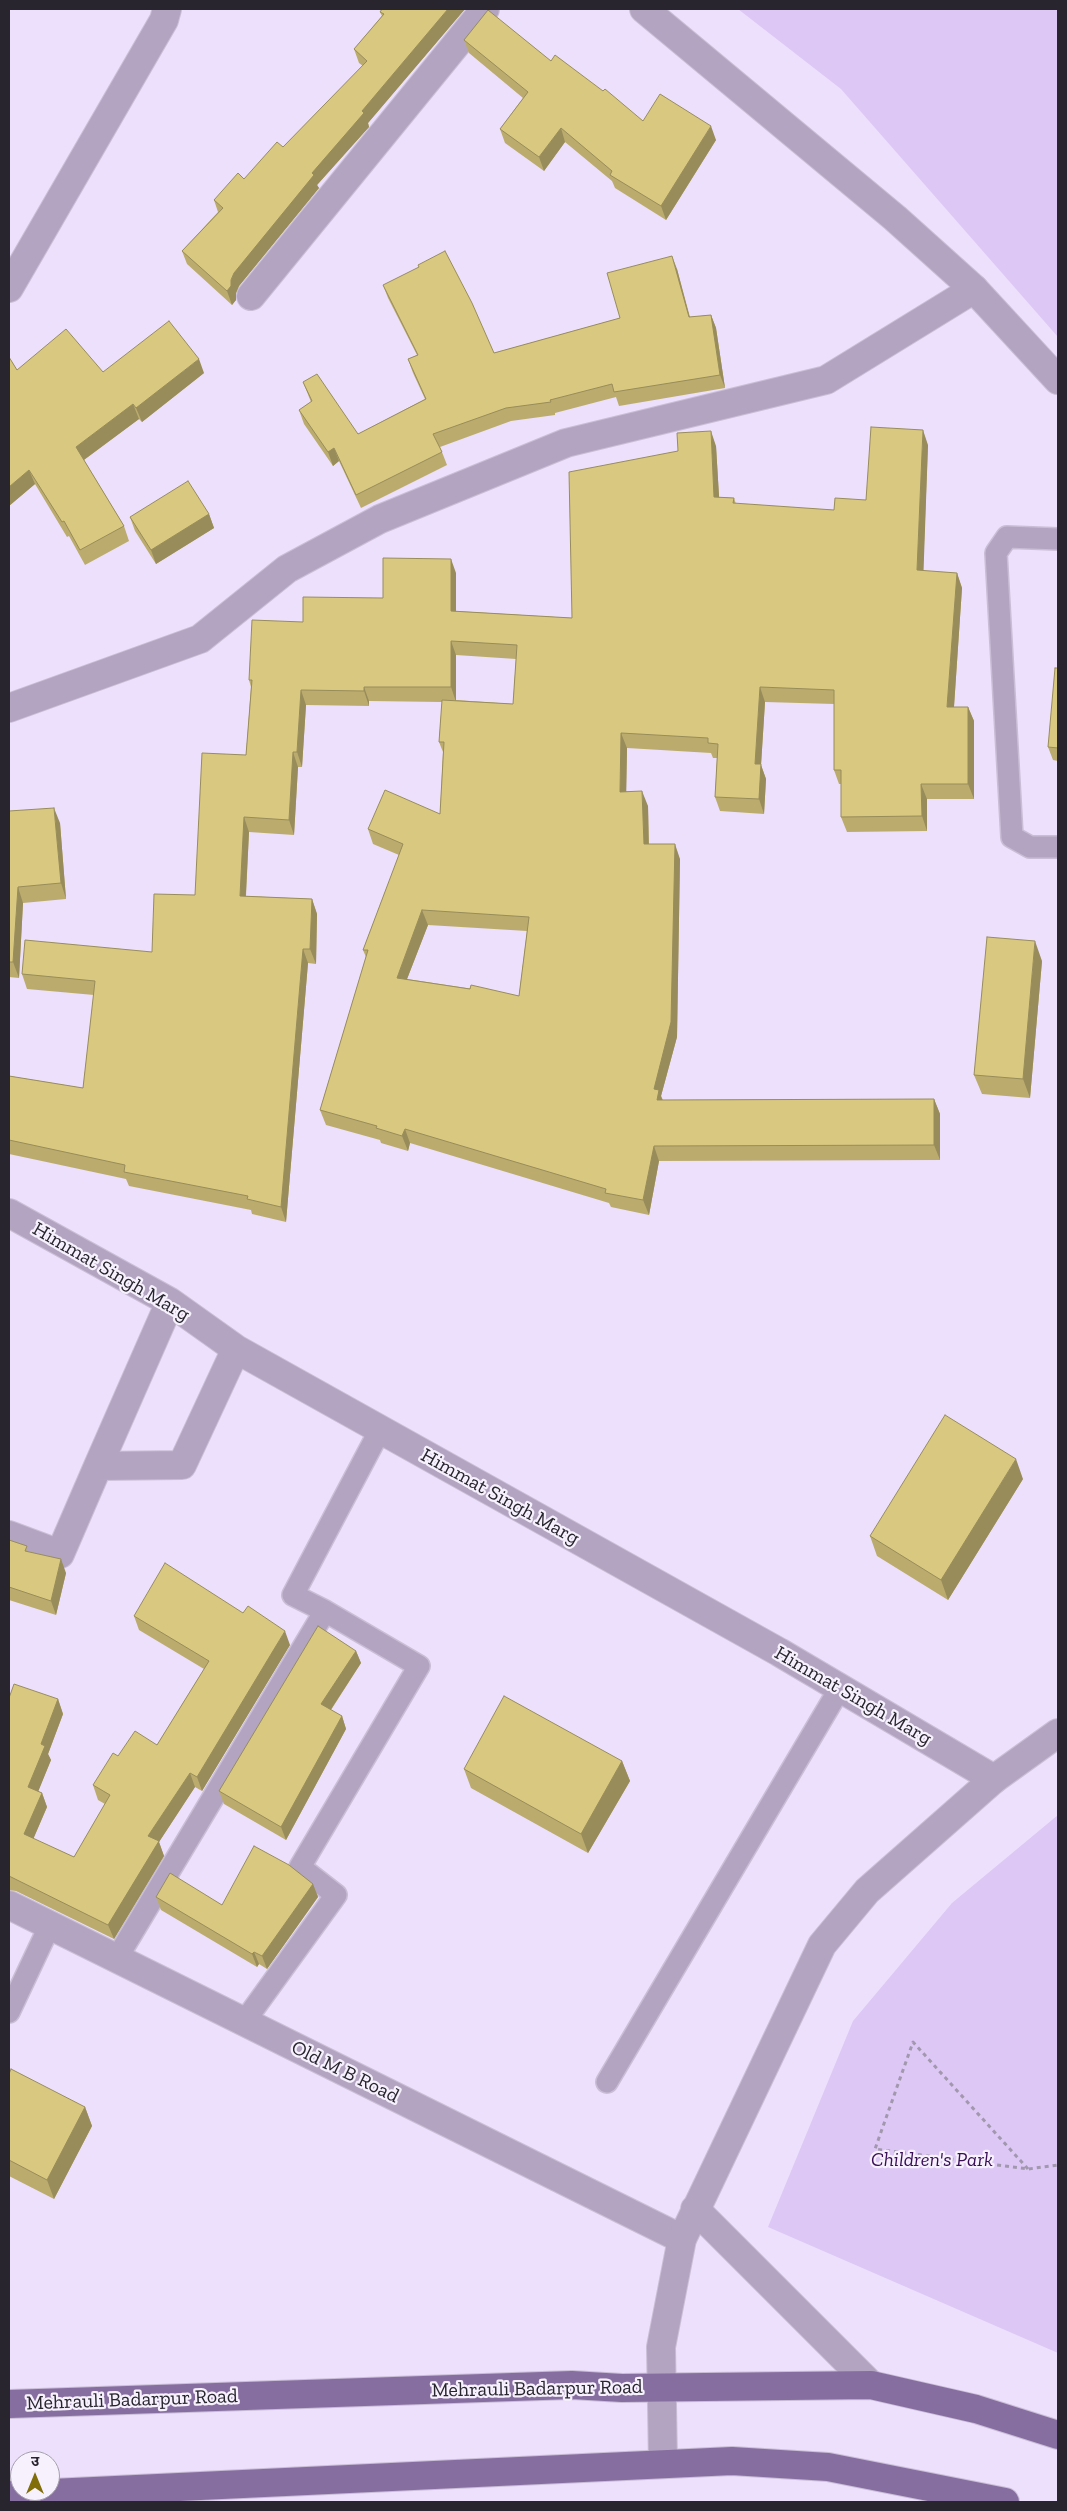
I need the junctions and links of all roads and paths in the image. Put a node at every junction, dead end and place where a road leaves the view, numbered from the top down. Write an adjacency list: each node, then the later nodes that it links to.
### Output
1 (485, 9): 6 (street)
2 (644, 9): 5 (street)
3 (167, 13): 4 (street)
4 (9, 288)
5 (974, 289): 7 (street); 9 (street)
6 (251, 296)
7 (1058, 380)
8 (1058, 539): 10 (lane)
9 (9, 708)
10 (1058, 847)
11 (9, 1213): 12 (street, Himmat Singh Marg)
12 (170, 1302): 13 (street, Himmat Singh Marg); 15 (street)
13 (236, 1350): 14 (street, Himmat Singh Marg); 15 (street)
14 (380, 1430): 17 (lane); 18 (street, Himmat Singh Marg)
15 (98, 1466): 16 (street)
16 (9, 1535)
17 (325, 1611): 23 (lane); 25 (lane)
18 (840, 1688): 20 (street, Himmat Singh Marg); 26 (lane)
19 (1058, 1733): 20 (street)
20 (994, 1779): 29 (street)
21 (9, 1905): 22 (street, Old M B Road)
22 (50, 1925): 23 (street, Old M B Road); 24 (lane)
23 (117, 1958): 25 (street, Old M B Road)
24 (9, 2012)
25 (244, 2022): 30 (street, Old M B Road)
26 (607, 2082)
27 (1058, 2165): 28 (path)
28 (1028, 2169): 28 (path)
29 (695, 2209): 30 (street); 31 (street)
30 (682, 2239): 32 (street)
31 (871, 2385): 32 (main road, Mehrauli Badarpur Road); 34 (main road, Mehrauli Badarpur Road)
32 (662, 2387): 33 (main road, Mehrauli Badarpur Road); 35 (street)
33 (9, 2404)
34 (1058, 2435)
35 (663, 2463): 36 (main road); 37 (main road)
36 (9, 2495)
37 (1005, 2502)

